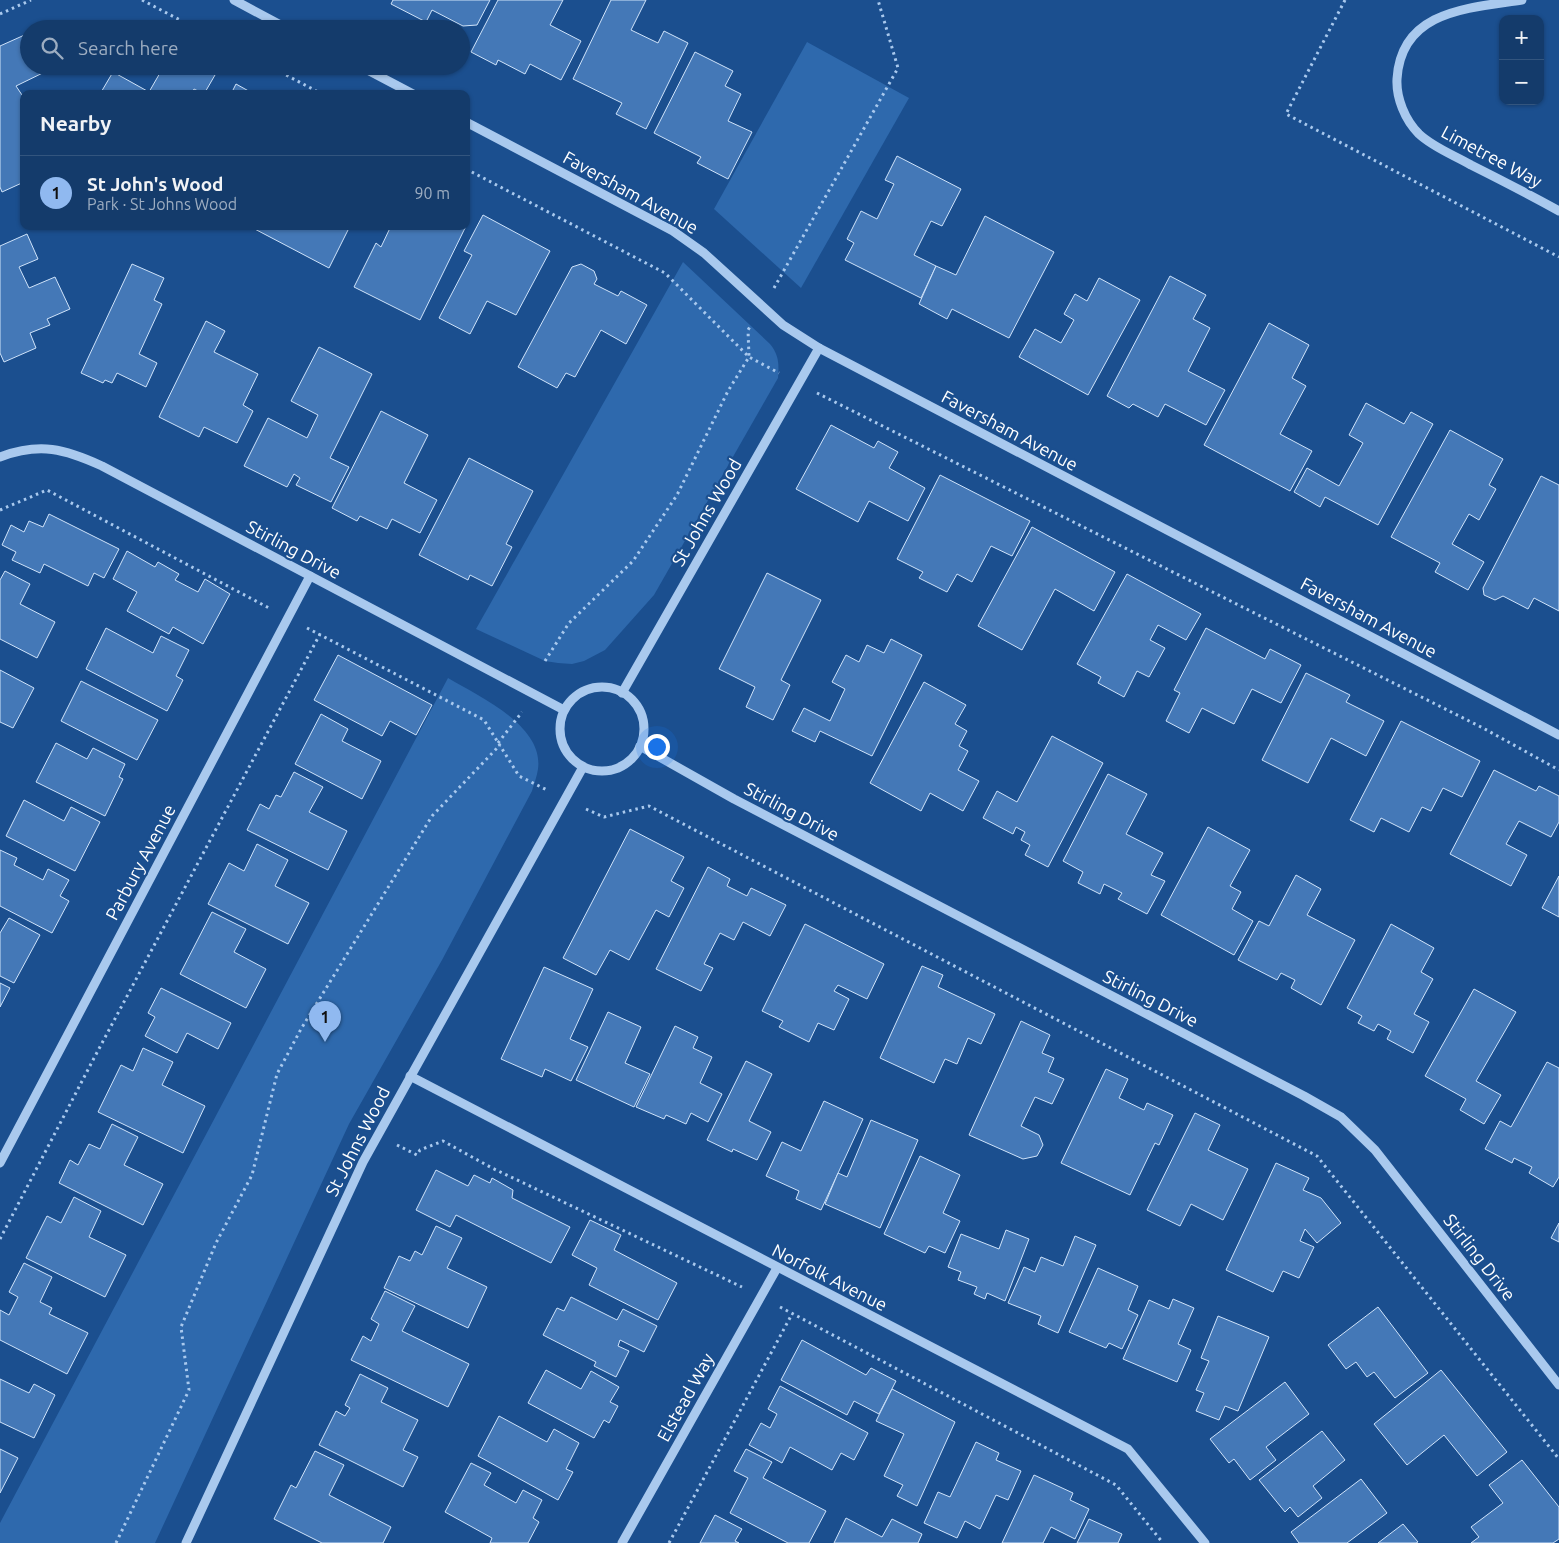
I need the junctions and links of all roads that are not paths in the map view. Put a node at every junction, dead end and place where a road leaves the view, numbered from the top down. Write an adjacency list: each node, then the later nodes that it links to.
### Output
1 (234, 0): 3 (street)
2 (1522, 0): 7 (street, Limetree Way)
3 (271, 20)
4 (377, 75): 5 (street)
5 (405, 90)
6 (470, 124): 8 (street, Faversham Avenue)
7 (1559, 210)
8 (819, 348): 11 (street, St Johns Wood); 13 (street, Faversham Avenue)
9 (0, 457): 10 (street, Stirling Drive)
10 (310, 576): 12 (street, Stirling Drive); 17 (street, Parbury Avenue)
11 (622, 693): 12 (street); 14 (street)
12 (564, 710): 15 (street)
13 (1559, 735)
14 (640, 746): 15 (street); 19 (street, Stirling Drive)
15 (583, 767): 16 (street, St Johns Wood)
16 (410, 1076): 18 (street, Norfolk Avenue); 20 (street, St Johns Wood)
17 (0, 1163)
18 (777, 1268): 21 (street, Elstead Way); 22 (street, Norfolk Avenue)
19 (1559, 1385)
20 (186, 1543)
21 (622, 1543)
22 (1205, 1543)

